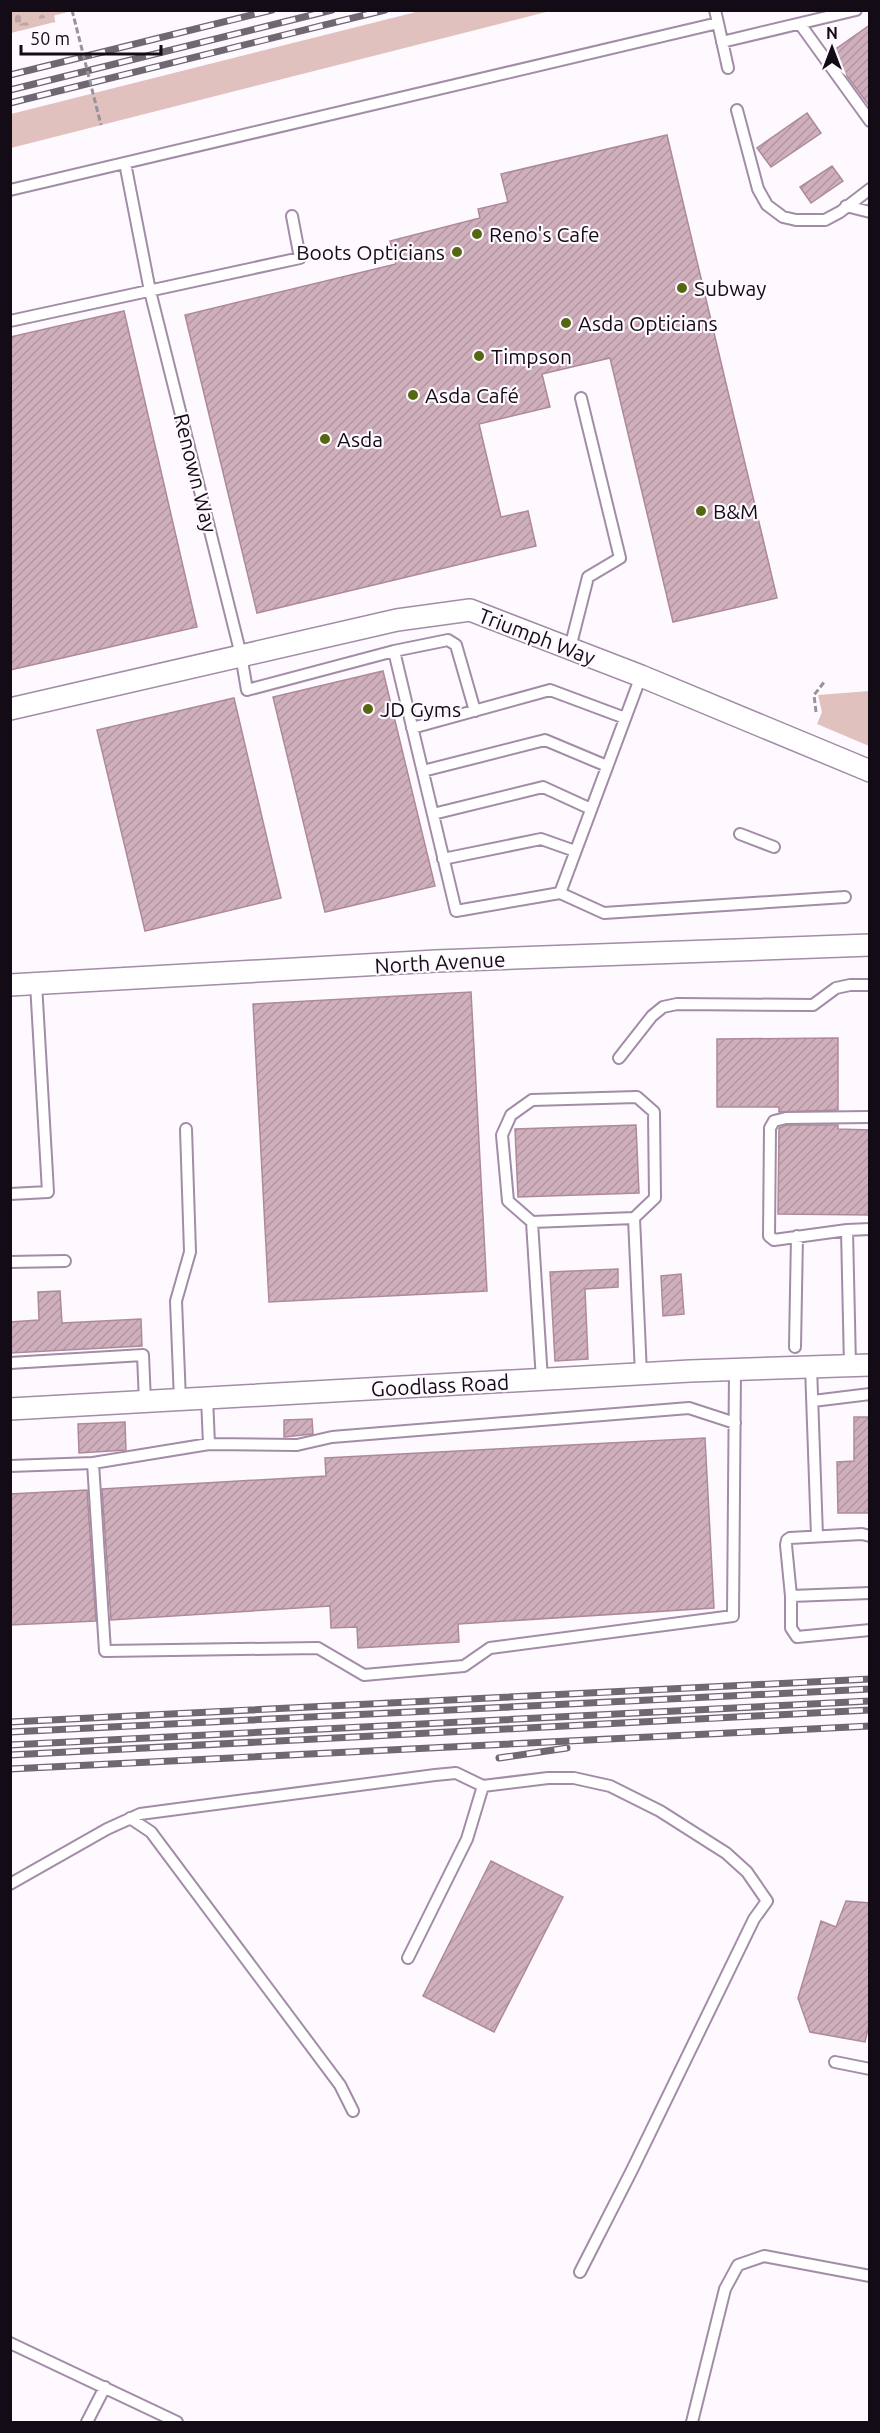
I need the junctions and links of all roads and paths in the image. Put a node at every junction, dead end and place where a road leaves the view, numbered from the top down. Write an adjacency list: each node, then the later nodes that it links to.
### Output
1 (72, 10): 10 (path, bridge)
2 (715, 10): 4 (lane)
3 (856, 10): 5 (lane)
4 (718, 23): 6 (lane); 11 (lane)
5 (800, 24): 6 (lane); 9 (lane)
6 (722, 42): 7 (lane)
7 (728, 68)
8 (737, 111): 14 (lane)
9 (870, 121)
10 (101, 125)
11 (125, 163): 13 (lane); 17 (lane, Renown Way)
12 (870, 189): 14 (lane)
13 (10, 190)
14 (846, 206): 15 (lane)
15 (870, 212)
16 (292, 216): 17 (lane)
17 (150, 291): 18 (lane); 22 (lane, Renown Way)
18 (10, 321)
19 (581, 398): 20 (lane)
20 (570, 648): 22 (street, Triumph Way); 23 (street, Triumph Way)
21 (394, 651): 22 (lane, Renown Way); 26 (lane); 29 (lane)
22 (241, 655): 25 (street, Triumph Way)
23 (641, 676): 28 (lane); 32 (street, Triumph Way)
24 (825, 681): 27 (path)
25 (10, 709)
26 (475, 711): 28 (lane); 29 (lane)
27 (816, 712)
28 (625, 718): 30 (lane)
29 (412, 728): 31 (lane)
30 (607, 766): 31 (lane); 33 (lane)
31 (423, 771): 34 (lane)
32 (870, 771)
33 (591, 809): 34 (lane); 37 (lane)
34 (433, 814): 38 (lane)
35 (740, 834): 36 (lane)
36 (774, 847)
37 (575, 851): 38 (lane); 39 (lane)
38 (443, 859): 39 (lane)
39 (560, 893): 40 (lane)
40 (845, 897)
41 (870, 945): 42 (street, North Avenue)
42 (36, 983): 43 (street, North Avenue); 48 (lane)
43 (10, 985)
44 (870, 986): 45 (lane)
45 (619, 1058)
46 (870, 1117): 53 (lane)
47 (186, 1129): 65 (lane)
48 (10, 1194)
49 (634, 1218): 50 (lane); 50 (lane); 61 (lane)
50 (532, 1222): 62 (lane)
51 (870, 1229): 52 (lane)
52 (847, 1230): 53 (lane); 58 (lane)
53 (797, 1236): 56 (lane)
54 (65, 1261): 55 (lane)
55 (10, 1263)
56 (795, 1347)
57 (10, 1363): 67 (lane)
58 (860, 1365): 59 (street, Goodlass Road)
59 (812, 1367): 60 (street, Goodlass Road); 66 (lane)
60 (735, 1370): 61 (street, Goodlass Road); 69 (lane)
61 (641, 1374): 62 (street, Goodlass Road)
62 (542, 1380): 64 (street, Goodlass Road)
63 (870, 1394): 66 (lane)
64 (207, 1398): 65 (street, Goodlass Road); 70 (lane)
65 (180, 1400): 67 (street, Goodlass Road)
66 (813, 1401): 73 (lane)
67 (145, 1402): 68 (street, Goodlass Road)
68 (10, 1410)
69 (735, 1423): 70 (lane); 71 (lane)
70 (210, 1444): 71 (lane)
71 (93, 1463): 72 (lane)
72 (10, 1466)
73 (817, 1536): 74 (lane); 76 (lane)
74 (870, 1536)
75 (870, 1593): 76 (lane)
76 (791, 1596): 77 (lane)
77 (870, 1630)
78 (483, 1786): 79 (lane); 81 (lane); 85 (lane)
79 (130, 1818): 80 (lane); 84 (lane)
80 (10, 1884)
81 (408, 1958)
82 (835, 2062): 83 (lane)
83 (870, 2069)
84 (353, 2111)
85 (580, 2272)
86 (870, 2276): 91 (lane)
87 (10, 2343): 88 (lane)
88 (105, 2387): 89 (lane); 90 (lane)
89 (87, 2422)
90 (177, 2422)
91 (692, 2422)

